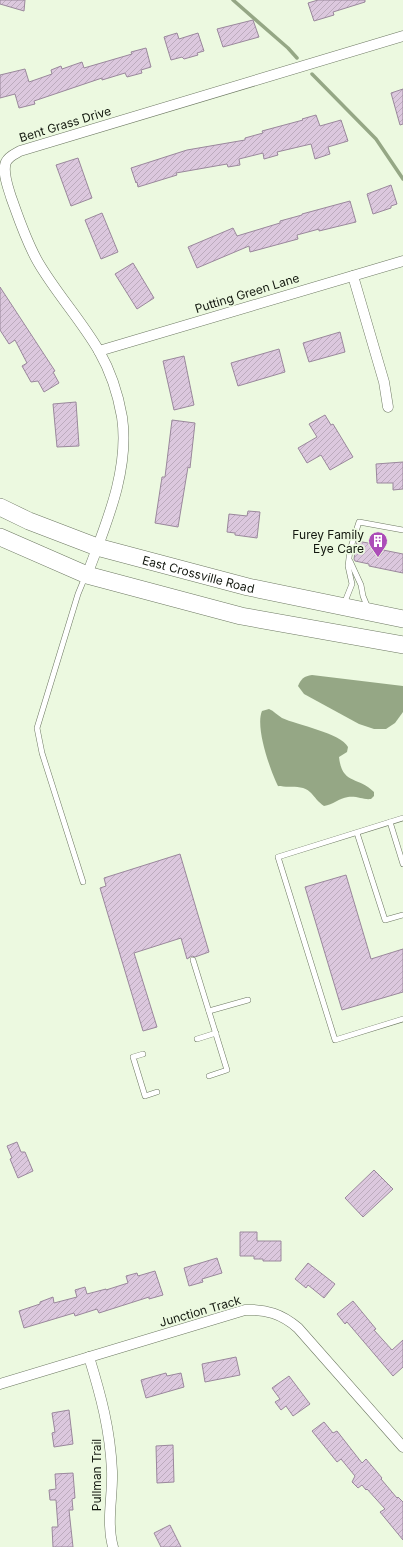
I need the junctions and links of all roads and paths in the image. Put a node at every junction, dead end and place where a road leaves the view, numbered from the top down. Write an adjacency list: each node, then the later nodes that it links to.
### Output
1 (403, 36): 4 (street, Bent Grass Drive)
2 (403, 261): 3 (street, Putting Green Lane)
3 (353, 276): 4 (street, Putting Green Lane); 5 (street)
4 (99, 351): 9 (street, Bent Grass Drive)
5 (388, 407)
6 (0, 507): 9 (main road, East Crossville Road)
7 (403, 530): 10 (lane)
8 (0, 537): 11 (main road)
9 (97, 547): 11 (street, Bent Grass Drive); 12 (main road, East Crossville Road)
10 (350, 561): 12 (lane); 13 (lane)
11 (87, 575): 15 (main road); 20 (lane)
12 (344, 606): 13 (main road, East Crossville Road)
13 (369, 612): 14 (main road, East Crossville Road)
14 (403, 619)
15 (403, 645)
16 (403, 818): 17 (lane)
17 (390, 822): 18 (lane); 19 (lane)
18 (357, 833): 21 (lane); 25 (lane)
19 (403, 864)
20 (83, 882)
21 (403, 915)
22 (193, 960): 24 (lane)
23 (248, 1000): 24 (lane)
24 (209, 1011): 26 (lane)
25 (403, 1019)
26 (216, 1033): 27 (lane); 29 (lane)
27 (197, 1039)
28 (143, 1054): 30 (lane)
29 (209, 1076)
30 (157, 1092)
31 (89, 1357): 32 (street, Junction Track); 33 (street, Junction Track); 34 (street, Pullman Trail)
32 (0, 1384)
33 (403, 1447)
34 (113, 1547)

